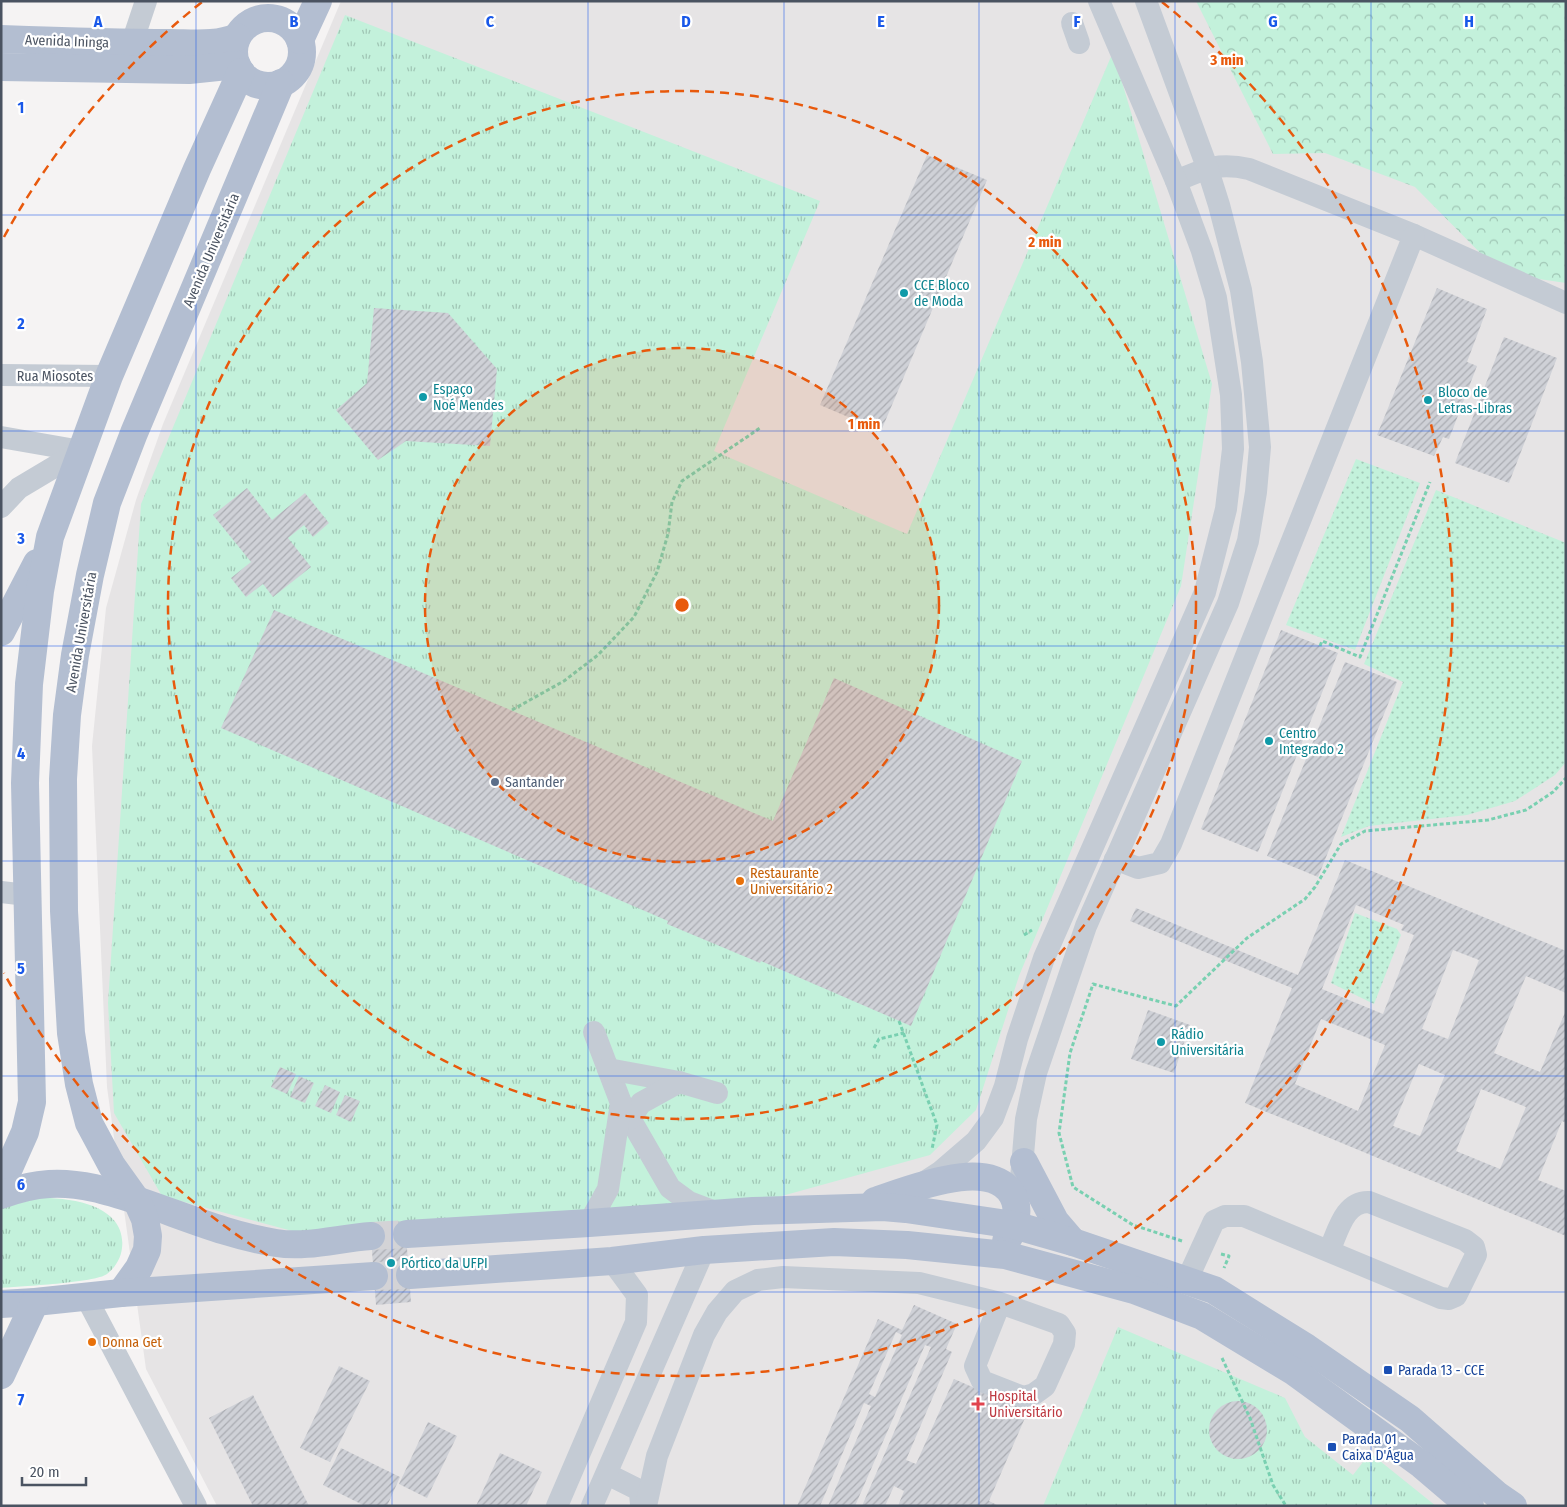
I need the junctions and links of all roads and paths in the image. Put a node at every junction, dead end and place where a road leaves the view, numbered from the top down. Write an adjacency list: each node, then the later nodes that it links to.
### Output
1 (146, 1): 9 (street)
2 (318, 1): 8 (main road)
3 (1099, 1): 14 (street)
4 (1146, 1): 13 (street)
5 (262, 10): 6 (main road); 8 (main road)
6 (238, 37): 9 (main road); 11 (main road)
7 (1, 39): 9 (main road, Avenida Ininga)
8 (300, 40): 12 (main road)
9 (132, 56): 10 (main road, Avenida Ininga); 11 (main road)
10 (1, 67)
11 (239, 68): 12 (main road); 18 (main road)
12 (281, 83): 24 (main road, Avenida Universitária)
13 (1207, 168): 14 (street); 15 (street); 31 (street)
14 (1176, 181): 43 (street)
15 (1414, 235): 16 (street); 31 (street)
16 (1566, 303)
17 (1, 375): 18 (street, Rua Miosotes)
18 (109, 376): 21 (main road)
19 (760, 428): 29 (path)
20 (1, 437): 21 (street)
21 (81, 451): 23 (main road); 25 (street)
22 (1430, 482): 28 (path)
23 (67, 491): 24 (main road); 26 (main road)
24 (108, 504): 33 (main road, Avenida Universitária)
25 (1, 507)
26 (50, 537): 27 (main road); 32 (main road)
27 (1, 632)
28 (1320, 646)
29 (512, 710)
30 (1566, 778): 56 (path)
31 (1115, 859): 42 (street)
32 (19, 899): 33 (main road); 44 (main road)
33 (64, 911): 47 (main road, Avenida Universitária)
34 (900, 1021): 36 (path)
35 (594, 1032): 38 (street)
36 (904, 1033): 37 (path); 43 (path)
37 (874, 1048)
38 (608, 1069): 39 (street); 41 (street)
39 (679, 1082): 40 (street); 41 (street)
40 (717, 1093)
41 (625, 1111): 49 (street); 51 (street)
42 (1024, 1162): 50 (street); 55 (main road)
43 (940, 1172): 45 (street)
44 (1, 1186)
45 (915, 1188): 48 (main road); 50 (main road)
46 (1, 1195): 47 (main road)
47 (137, 1201): 54 (main road); 66 (main road, Avenida Universitária)
48 (851, 1208): 49 (main road); 50 (main road)
49 (719, 1214): 51 (main road)
50 (1016, 1216): 55 (main road); 59 (main road)
51 (589, 1223): 52 (main road)
52 (485, 1229): 53 (main road); 61 (main road)
53 (406, 1234)
54 (371, 1236)
55 (1073, 1242): 64 (main road)
56 (1201, 1247): 58 (street); 64 (street); 65 (path)
57 (704, 1250): 59 (main road); 60 (main road); 74 (street)
58 (1329, 1251): 58 (street)
59 (986, 1253): 82 (main road)
60 (612, 1261): 61 (main road); 72 (street)
61 (485, 1270): 62 (main road)
62 (410, 1274)
63 (374, 1276): 66 (main road)
64 (1187, 1280): 65 (main road)
65 (1214, 1290): 83 (main road)
66 (121, 1292): 67 (main road)
67 (86, 1297): 68 (main road); 79 (street)
68 (35, 1302): 70 (main road); 73 (main road)
69 (1000, 1302): 69 (street); 78 (street)
70 (1, 1304)
71 (1218, 1350): 81 (path)
72 (616, 1368): 74 (street); 75 (street)
73 (1, 1375)
74 (649, 1377): 76 (street)
75 (576, 1461): 77 (street); 80 (street)
76 (606, 1474): 77 (street); 78 (street)
77 (600, 1503)
78 (643, 1505)
79 (196, 1506)
80 (557, 1506)
81 (1286, 1506)
82 (1470, 1506)
83 (1512, 1506)

